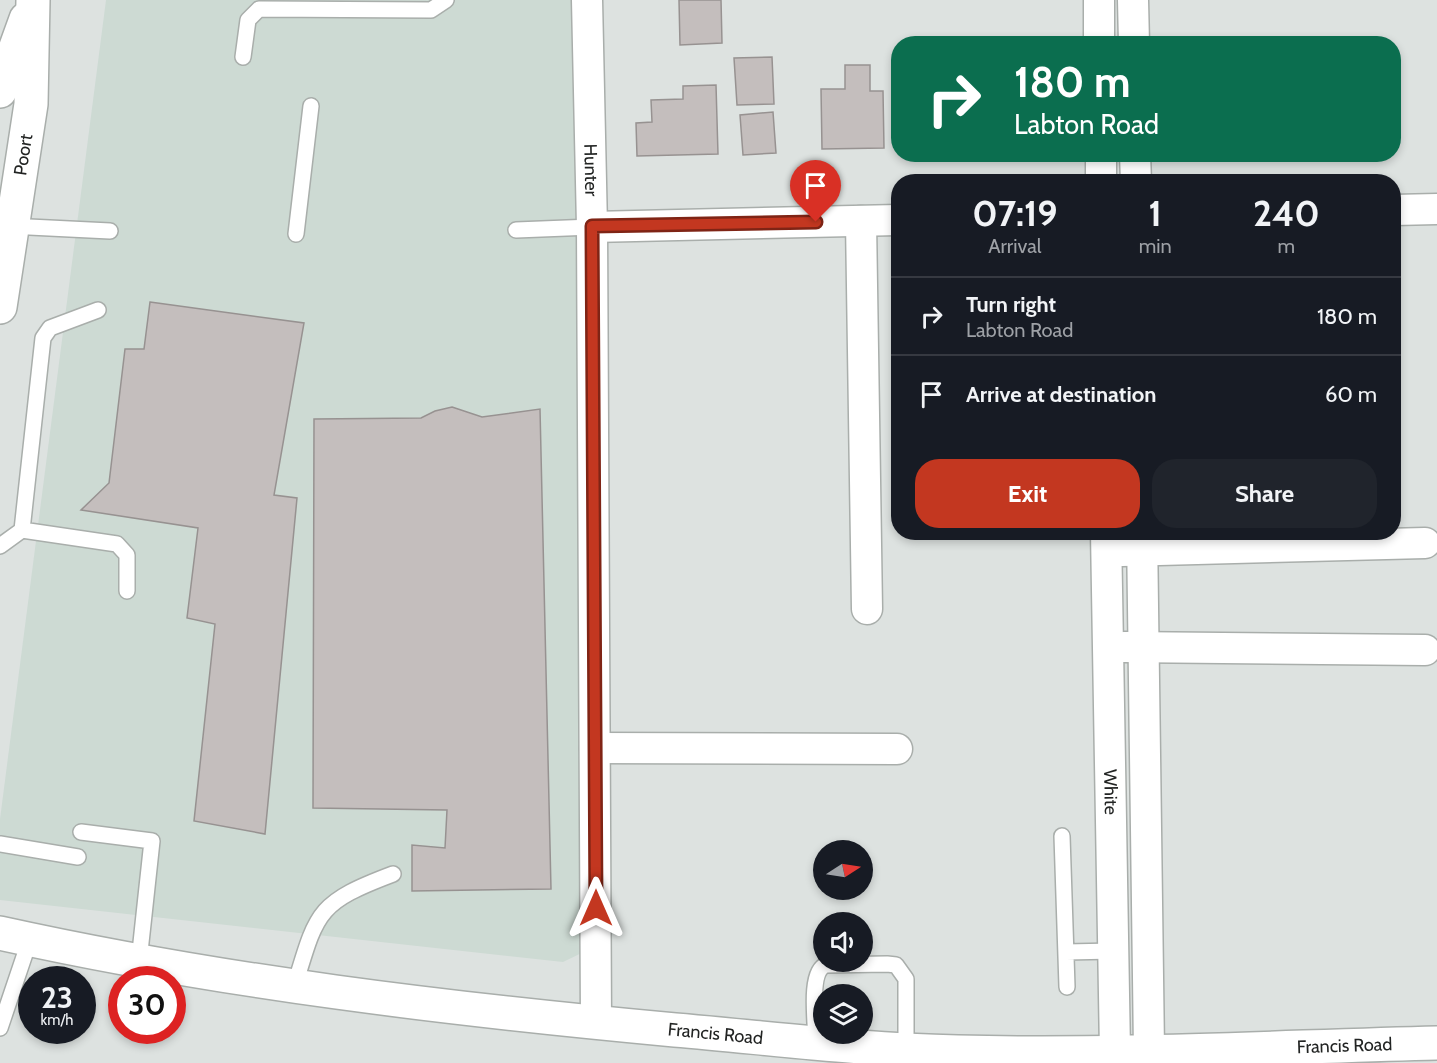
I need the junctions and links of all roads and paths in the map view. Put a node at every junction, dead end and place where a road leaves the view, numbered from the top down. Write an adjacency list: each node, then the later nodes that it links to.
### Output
1 (33, 0): 9 (street, Poort); 15 (street, Poort)
2 (446, 0): 8 (lane)
3 (586, 0): 16 (street, Hunter)
4 (1099, 0): 6 (street)
5 (1133, 0): 7 (street)
6 (1099, 36)
7 (1134, 36)
8 (243, 57)
9 (0, 91)
10 (310, 106): 19 (lane)
11 (1437, 209): 12 (street)
12 (1401, 210)
13 (891, 220): 14 (street)
14 (861, 221): 16 (street); 28 (street)
15 (6, 226): 18 (lane); 20 (street, Poort)
16 (592, 226): 17 (lane); 32 (street, Hunter)
17 (516, 230)
18 (110, 231)
19 (296, 234)
20 (0, 308)
21 (98, 310): 22 (lane)
22 (22, 530): 26 (lane); 27 (lane)
23 (1106, 541): 24 (street); 29 (street, White)
24 (1142, 542): 25 (street); 30 (street, White)
25 (1425, 543)
26 (0, 546)
27 (127, 591)
28 (867, 609)
29 (1109, 647): 30 (street); 41 (street, White)
30 (1144, 647): 31 (street); 52 (street, White)
31 (1425, 650)
32 (595, 748): 33 (street); 47 (street, Hunter)
33 (897, 749)
34 (81, 832): 42 (lane)
35 (1062, 836): 40 (lane)
36 (0, 844): 37 (lane)
37 (78, 857)
38 (393, 874): 45 (lane)
39 (15, 936): 42 (street, Francis Road); 46 (lane)
40 (1066, 951): 41 (lane); 44 (lane)
41 (1114, 951): 52 (street, White)
42 (139, 961): 45 (street, Francis Road)
43 (815, 984): 51 (lane)
44 (1067, 987)
45 (294, 988): 47 (street, Francis Road)
46 (1, 1019)
47 (596, 1023): 48 (street, Francis Road)
48 (813, 1042)
49 (1437, 1043): 52 (street, Francis Road)
50 (838, 1044): 51 (street, Francis Road)
51 (906, 1050): 52 (street, Francis Road)
52 (1132, 1057)

